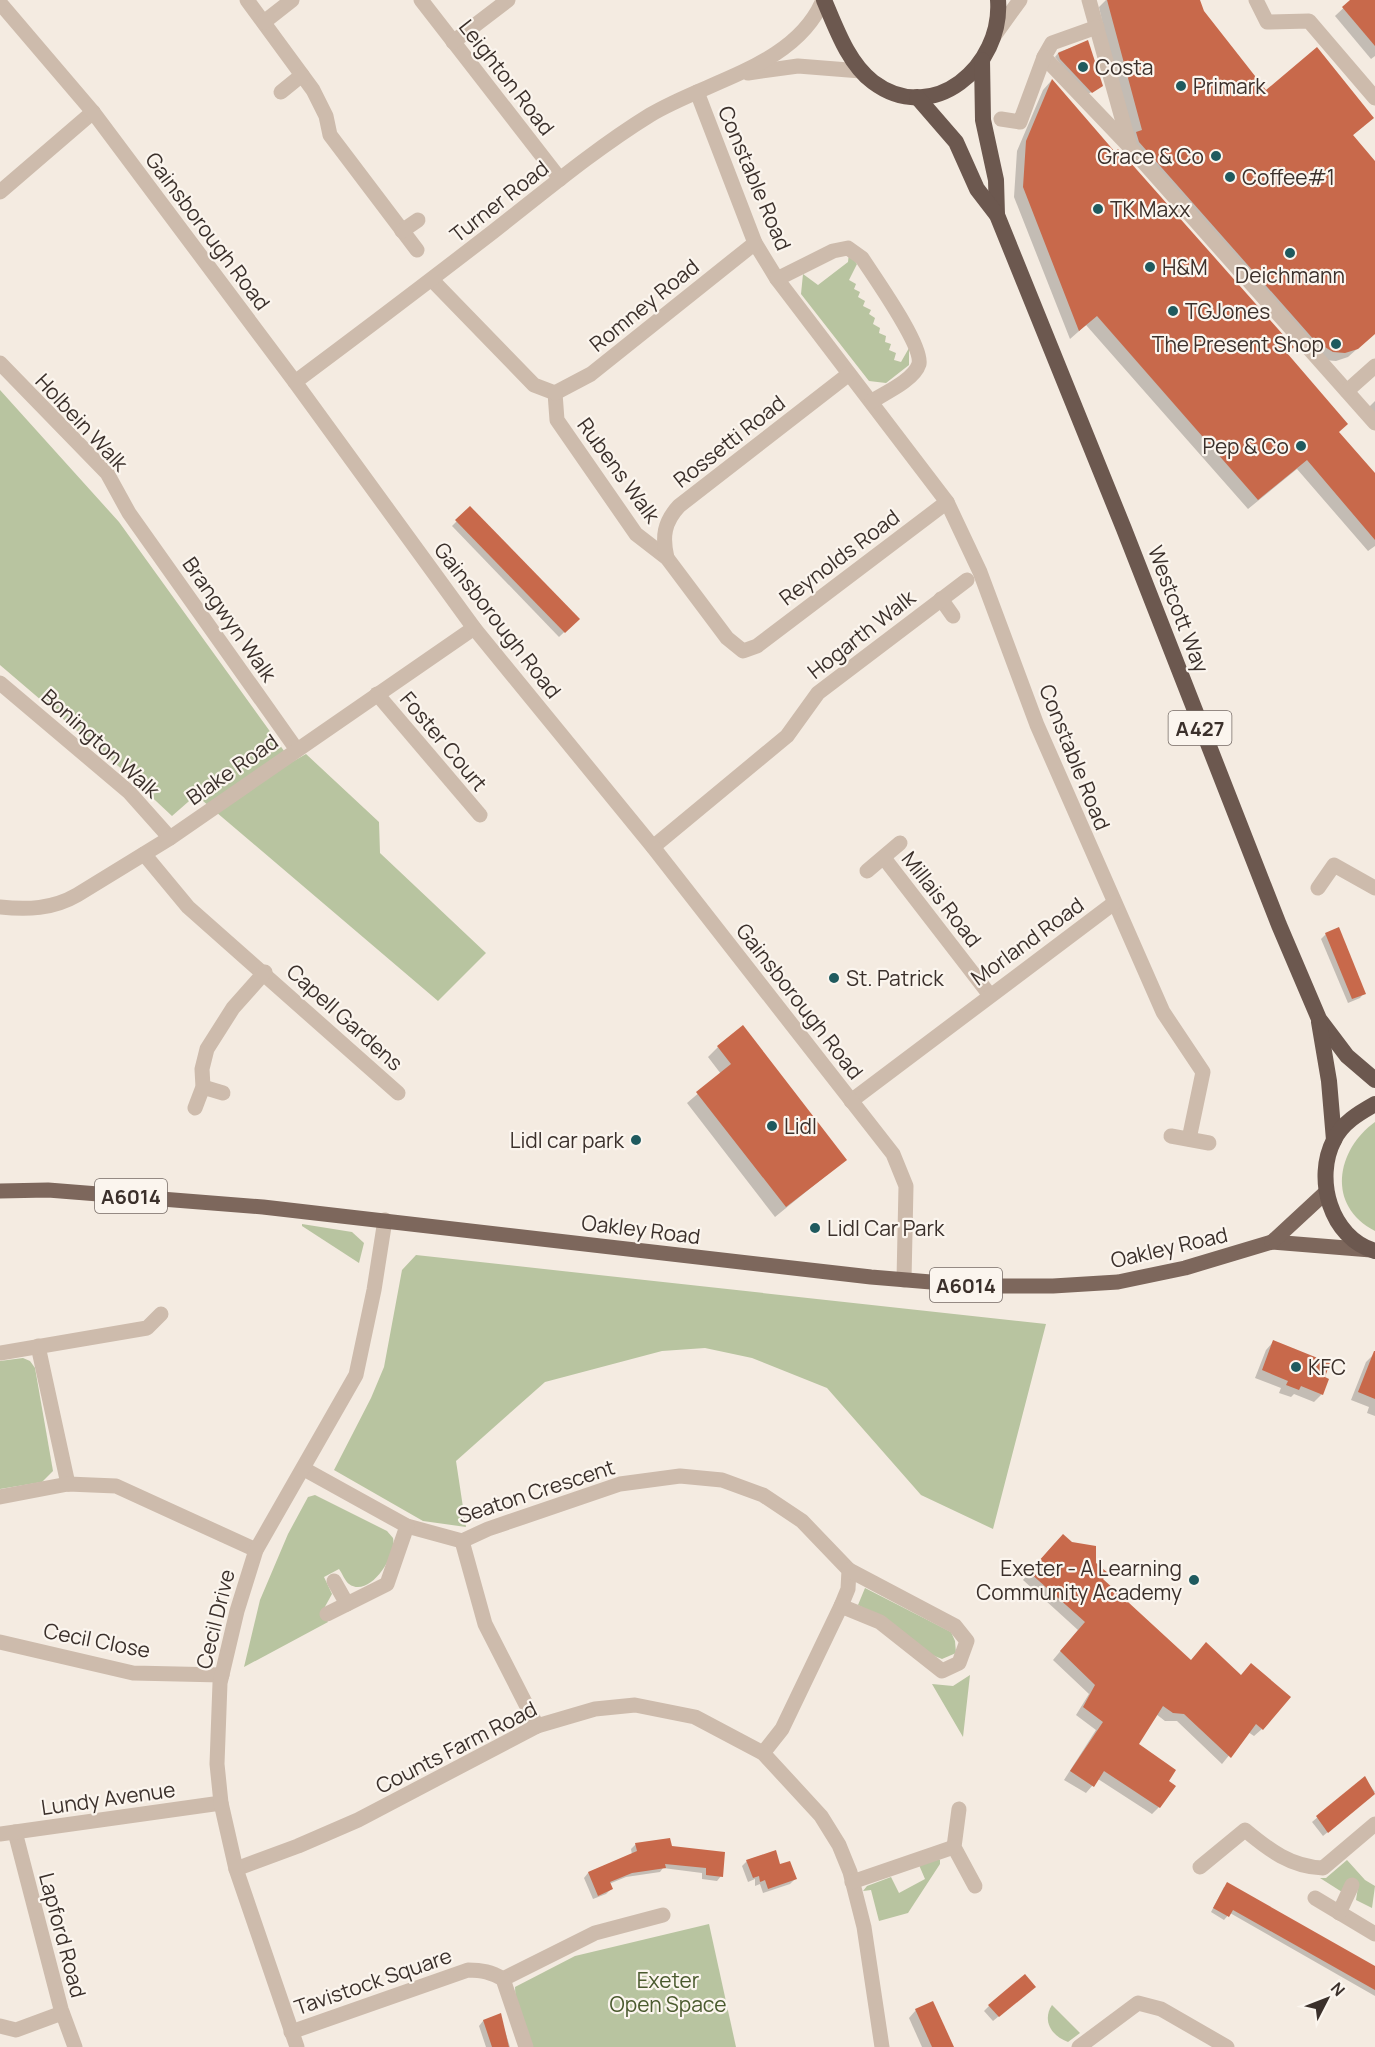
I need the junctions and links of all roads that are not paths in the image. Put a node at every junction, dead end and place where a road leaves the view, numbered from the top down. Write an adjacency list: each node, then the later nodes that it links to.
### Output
1 (247, 0): 11 (street)
2 (292, 0): 11 (street)
3 (422, 0): 14 (street, Leighton Road)
4 (508, 0): 14 (street)
5 (824, 0): 17 (highway); 18 (street, Turner Road)
6 (998, 0): 13 (highway)
7 (1020, 0): 13 (street)
8 (1089, 0): 12 (street)
9 (1256, 0): 23 (street)
10 (0, 3): 24 (street, Gainsborough Road)
11 (264, 22): 19 (street)
12 (1097, 27): 15 (street); 26 (street)
13 (994, 36): 16 (highway)
14 (453, 42): 27 (street, Leighton Road)
15 (1044, 57): 25 (street); 26 (street)
16 (982, 60): 22 (highway); 29 (highway, Westcott Way / A427)
17 (861, 71): 18 (street, Turner Road); 22 (highway)
18 (740, 74): 21 (street, Turner Road)
19 (302, 75): 20 (street); 31 (street)
20 (281, 92)
21 (697, 92): 27 (street, Turner Road); 32 (street, Constable Road)
22 (917, 97): 29 (highway, Westcott Way / A427)
23 (1375, 98)
24 (93, 112): 28 (street); 39 (street, Gainsborough Road)
25 (1001, 119)
26 (1130, 147): 40 (street)
27 (560, 180): 35 (street, Turner Road)
28 (0, 192)
29 (997, 215): 68 (highway, Westcott Way / A427)
30 (418, 219): 31 (street)
31 (402, 231): 33 (street)
32 (755, 243): 34 (street, Constable Road); 41 (street, Romney Road)
33 (417, 250)
34 (777, 279): 38 (street, Constable Road); 42 (street, Constable Road)
35 (432, 280): 39 (street, Turner Road); 41 (street)
36 (0, 363): 45 (street, Holbein Walk)
37 (1375, 366): 40 (street)
38 (849, 374): 42 (street, Constable Road); 46 (street, Rossetti Road)
39 (295, 382): 50 (street, Gainsborough Road)
40 (1347, 391): 43 (street)
41 (555, 393): 46 (street, Rubens Walk)
42 (872, 401): 44 (street, Constable Road)
43 (1375, 423)
44 (947, 502): 51 (street, Reynolds Road); 64 (street, Constable Road)
45 (129, 513): 54 (street, Brangwyn Walk)
46 (667, 558): 51 (street, Rubens Walk)
47 (967, 580): 48 (street, Hogarth Walk)
48 (941, 599): 49 (street); 58 (street, Hogarth Walk)
49 (953, 616)
50 (474, 628): 53 (street, Blake Road); 58 (street, Gainsborough Road)
51 (757, 646)
52 (0, 683): 56 (street, Bonington Walk)
53 (377, 694): 54 (street, Blake Road); 55 (street, Foster Court)
54 (297, 750): 56 (street, Blake Road)
55 (480, 815)
56 (170, 838): 59 (street, Blake Road)
57 (900, 843): 60 (street)
58 (652, 847): 73 (street, Gainsborough Road)
59 (144, 854): 65 (street, Blake Road); 66 (street, Capell Gardens)
60 (884, 858): 61 (street); 67 (street, Millais Road)
61 (867, 871)
62 (1318, 888): 63 (street)
63 (1375, 888)
64 (1114, 903): 67 (street, Morland Road); 77 (street, Constable Road)
65 (0, 907)
66 (265, 972): 70 (street, Capell Gardens); 72 (street, Capell Gardens)
67 (989, 994): 73 (street, Morland Road)
68 (1319, 1019): 69 (highway, Westcott Way / A427); 78 (highway, Westcott Way / A427)
69 (1375, 1080)
70 (202, 1087): 71 (street); 75 (street, Capell Gardens)
71 (223, 1093)
72 (398, 1093)
73 (851, 1101): 85 (street, Gainsborough Road)
74 (1375, 1104): 78 (highway)
75 (195, 1108)
76 (1171, 1136): 77 (street)
77 (1189, 1139): 79 (street)
78 (1334, 1140): 81 (highway)
79 (1209, 1143)
80 (0, 1191): 82 (main road, Oakley Road / A6014)
81 (1325, 1193): 83 (main road, A6014); 84 (highway)
82 (385, 1220): 85 (main road, Oakley Road / A6014); 89 (street, Cecil Drive)
83 (1272, 1242): 84 (main road, A6014); 85 (main road, Oakley Road / A6014)
84 (1373, 1250)
85 (904, 1280)
86 (161, 1314): 87 (street)
87 (38, 1346): 88 (street); 90 (street)
88 (0, 1353)
89 (303, 1469): 92 (street, Seaton Crescent); 94 (street, Cecil Drive)
90 (68, 1484): 91 (street); 94 (street)
91 (0, 1497)
92 (407, 1526): 93 (street, Seaton Crescent); 97 (street)
93 (462, 1541): 95 (street, Seaton Crescent); 102 (street)
94 (256, 1550): 101 (street, Cecil Drive)
95 (849, 1570): 98 (street); 98 (street, Seaton Crescent)
96 (334, 1581): 97 (street)
97 (347, 1604): 99 (street)
98 (841, 1606): 103 (street)
99 (327, 1614)
100 (0, 1642): 101 (street, Cecil Close)
101 (222, 1675): 104 (street, Cecil Drive)
102 (537, 1726): 103 (street, Counts Farm Road); 110 (street, Counts Farm Road)
103 (763, 1753): 111 (street, Counts Farm Road)
104 (221, 1803): 107 (street, Lundy Avenue); 110 (street, Cecil Drive)
105 (959, 1809): 108 (street)
106 (1375, 1824): 109 (street)
107 (8, 1833): 119 (street, Lapford Road)
108 (954, 1847): 111 (street); 113 (street)
109 (1200, 1867)
110 (236, 1869): 121 (street, Cecil Drive)
111 (852, 1882): 125 (street, Counts Farm Road)
112 (1352, 1885): 115 (street)
113 (975, 1886)
114 (1315, 1898): 115 (street)
115 (1339, 1913): 117 (street)
116 (663, 1915): 118 (street)
117 (1375, 1934)
118 (503, 1979): 121 (street, Tavistock Square); 124 (street)
119 (62, 2013): 120 (street); 122 (street, Lapford Road)
120 (0, 2026)
121 (291, 2032): 123 (street, Cecil Drive)
122 (75, 2047)
123 (297, 2047)
124 (526, 2047)
125 (882, 2047)
126 (1079, 2047): 127 (street)
127 (1227, 2047)

